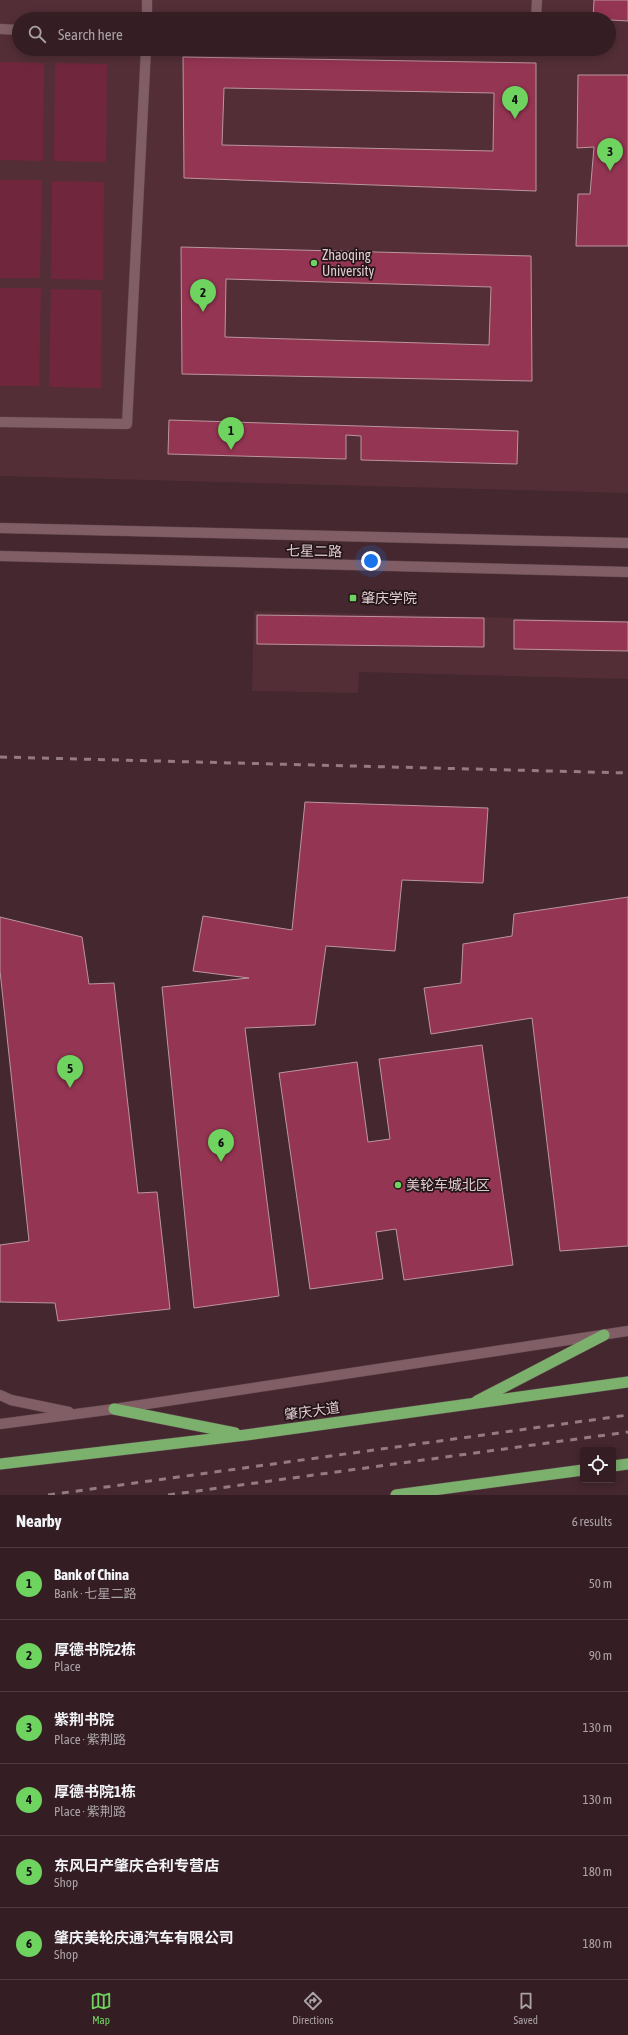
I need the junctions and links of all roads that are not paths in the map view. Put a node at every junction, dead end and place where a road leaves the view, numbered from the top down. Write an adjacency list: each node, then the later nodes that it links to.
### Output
1 (147, 0): 3 (street)
2 (537, 0): 4 (street)
3 (147, 12)
4 (536, 12)
5 (0, 29): 6 (street)
6 (12, 30)
7 (146, 56): 8 (street)
8 (0, 422)
9 (0, 528): 10 (street, 七星二路)
10 (628, 543)
11 (0, 556): 12 (street, 七星二路)
12 (628, 572)
13 (628, 1331): 14 (street)
14 (604, 1334): 17 (highway); 18 (street)
15 (628, 1382): 17 (highway, 肇庆大道)
16 (0, 1395): 19 (street)
17 (470, 1405): 21 (highway, 肇庆大道)
18 (114, 1409): 19 (street); 21 (highway)
19 (77, 1414): 20 (street)
20 (0, 1424)
21 (246, 1435): 22 (highway, 肇庆大道)
22 (0, 1464)
23 (628, 1464): 24 (highway)
24 (616, 1466)
25 (580, 1470): 26 (highway)
26 (396, 1495)

